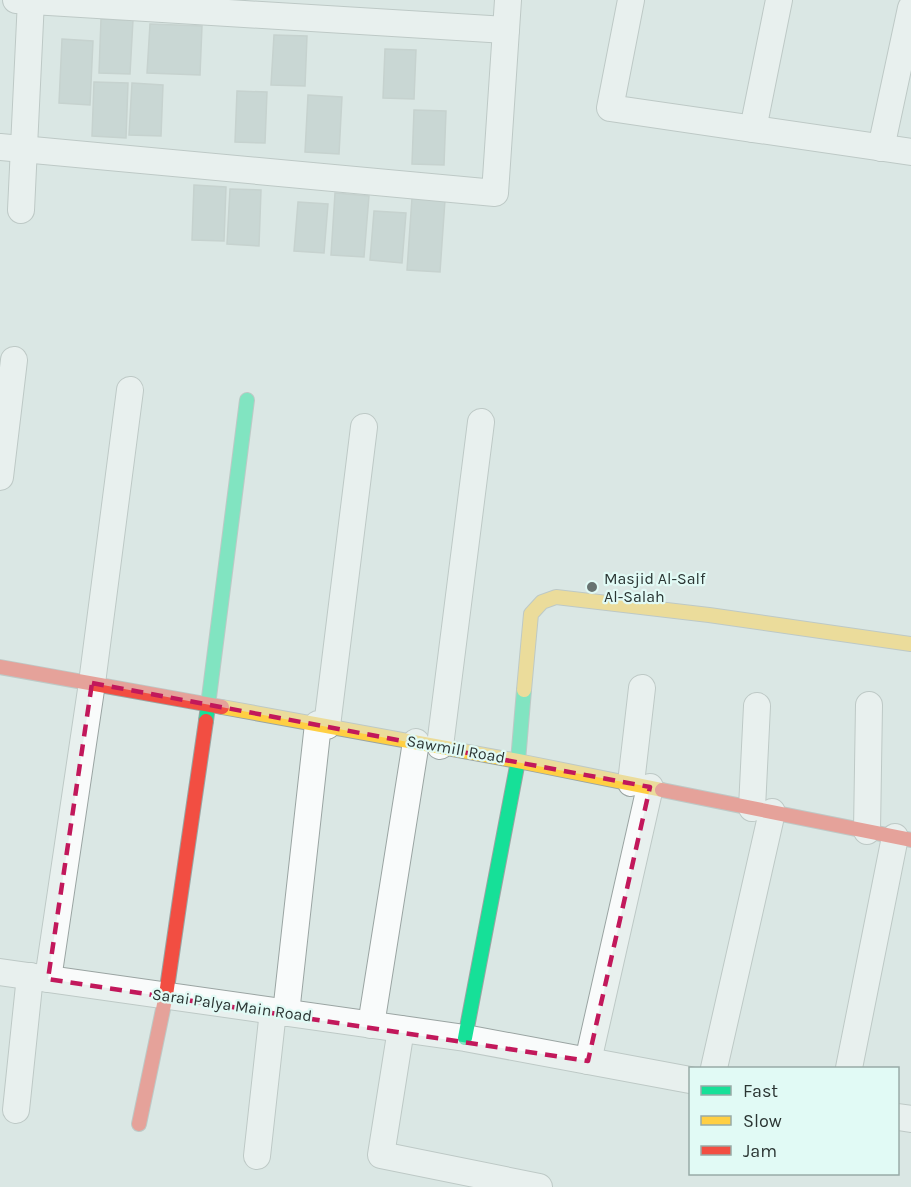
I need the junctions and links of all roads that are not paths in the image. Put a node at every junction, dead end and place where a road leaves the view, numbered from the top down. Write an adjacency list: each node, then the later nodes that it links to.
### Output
1 (26, 0): 6 (street); 8 (street)
2 (507, 0): 6 (street)
3 (631, 0): 7 (street)
4 (780, 0): 7 (street)
5 (911, 8): 9 (street)
6 (506, 30): 8 (street)
7 (753, 129): 9 (street)
8 (12, 148): 11 (street)
9 (881, 148): 10 (street)
10 (911, 152)
11 (21, 210)
12 (14, 360): 17 (street)
13 (130, 390): 20 (street)
14 (247, 399): 22 (street)
15 (481, 422): 26 (street)
16 (364, 427): 25 (street)
17 (0, 477)
18 (911, 644): 27 (street)
19 (0, 667): 20 (street, Sawmill Road)
20 (92, 683): 22 (street, Sawmill Road); 33 (street)
21 (642, 688): 28 (street)
22 (208, 704): 25 (street, Sawmill Road); 34 (street)
23 (869, 705): 30 (street)
24 (757, 706): 29 (street)
25 (322, 725): 26 (street, Sawmill Road); 35 (street)
26 (428, 744): 27 (street, Sawmill Road); 36 (street)
27 (518, 760): 28 (street, Sawmill Road); 38 (street)
28 (641, 785): 29 (street, Sawmill Road); 39 (street)
29 (762, 810): 30 (street, Sawmill Road); 40 (street)
30 (867, 831): 31 (street, Sawmill Road)
31 (903, 839): 41 (street)
32 (0, 972): 33 (street, Sarai Palya Main Road)
33 (39, 978): 34 (street, Sarai Palya Main Road); 43 (street)
34 (166, 996): 35 (street, Sarai Palya Main Road); 44 (street)
35 (280, 1012): 36 (street, Sarai Palya Main Road); 45 (street)
36 (370, 1025): 37 (street, Sarai Palya Main Road)
37 (401, 1029): 38 (street, Sarai Palya Main Road); 46 (street)
38 (465, 1038): 39 (street, Sarai Palya Main Road)
39 (588, 1061): 42 (street, Sarai Palya Main Road)
40 (714, 1067)
41 (849, 1067)
42 (689, 1080)
43 (16, 1110)
44 (139, 1124)
45 (257, 1156)
46 (539, 1187)

